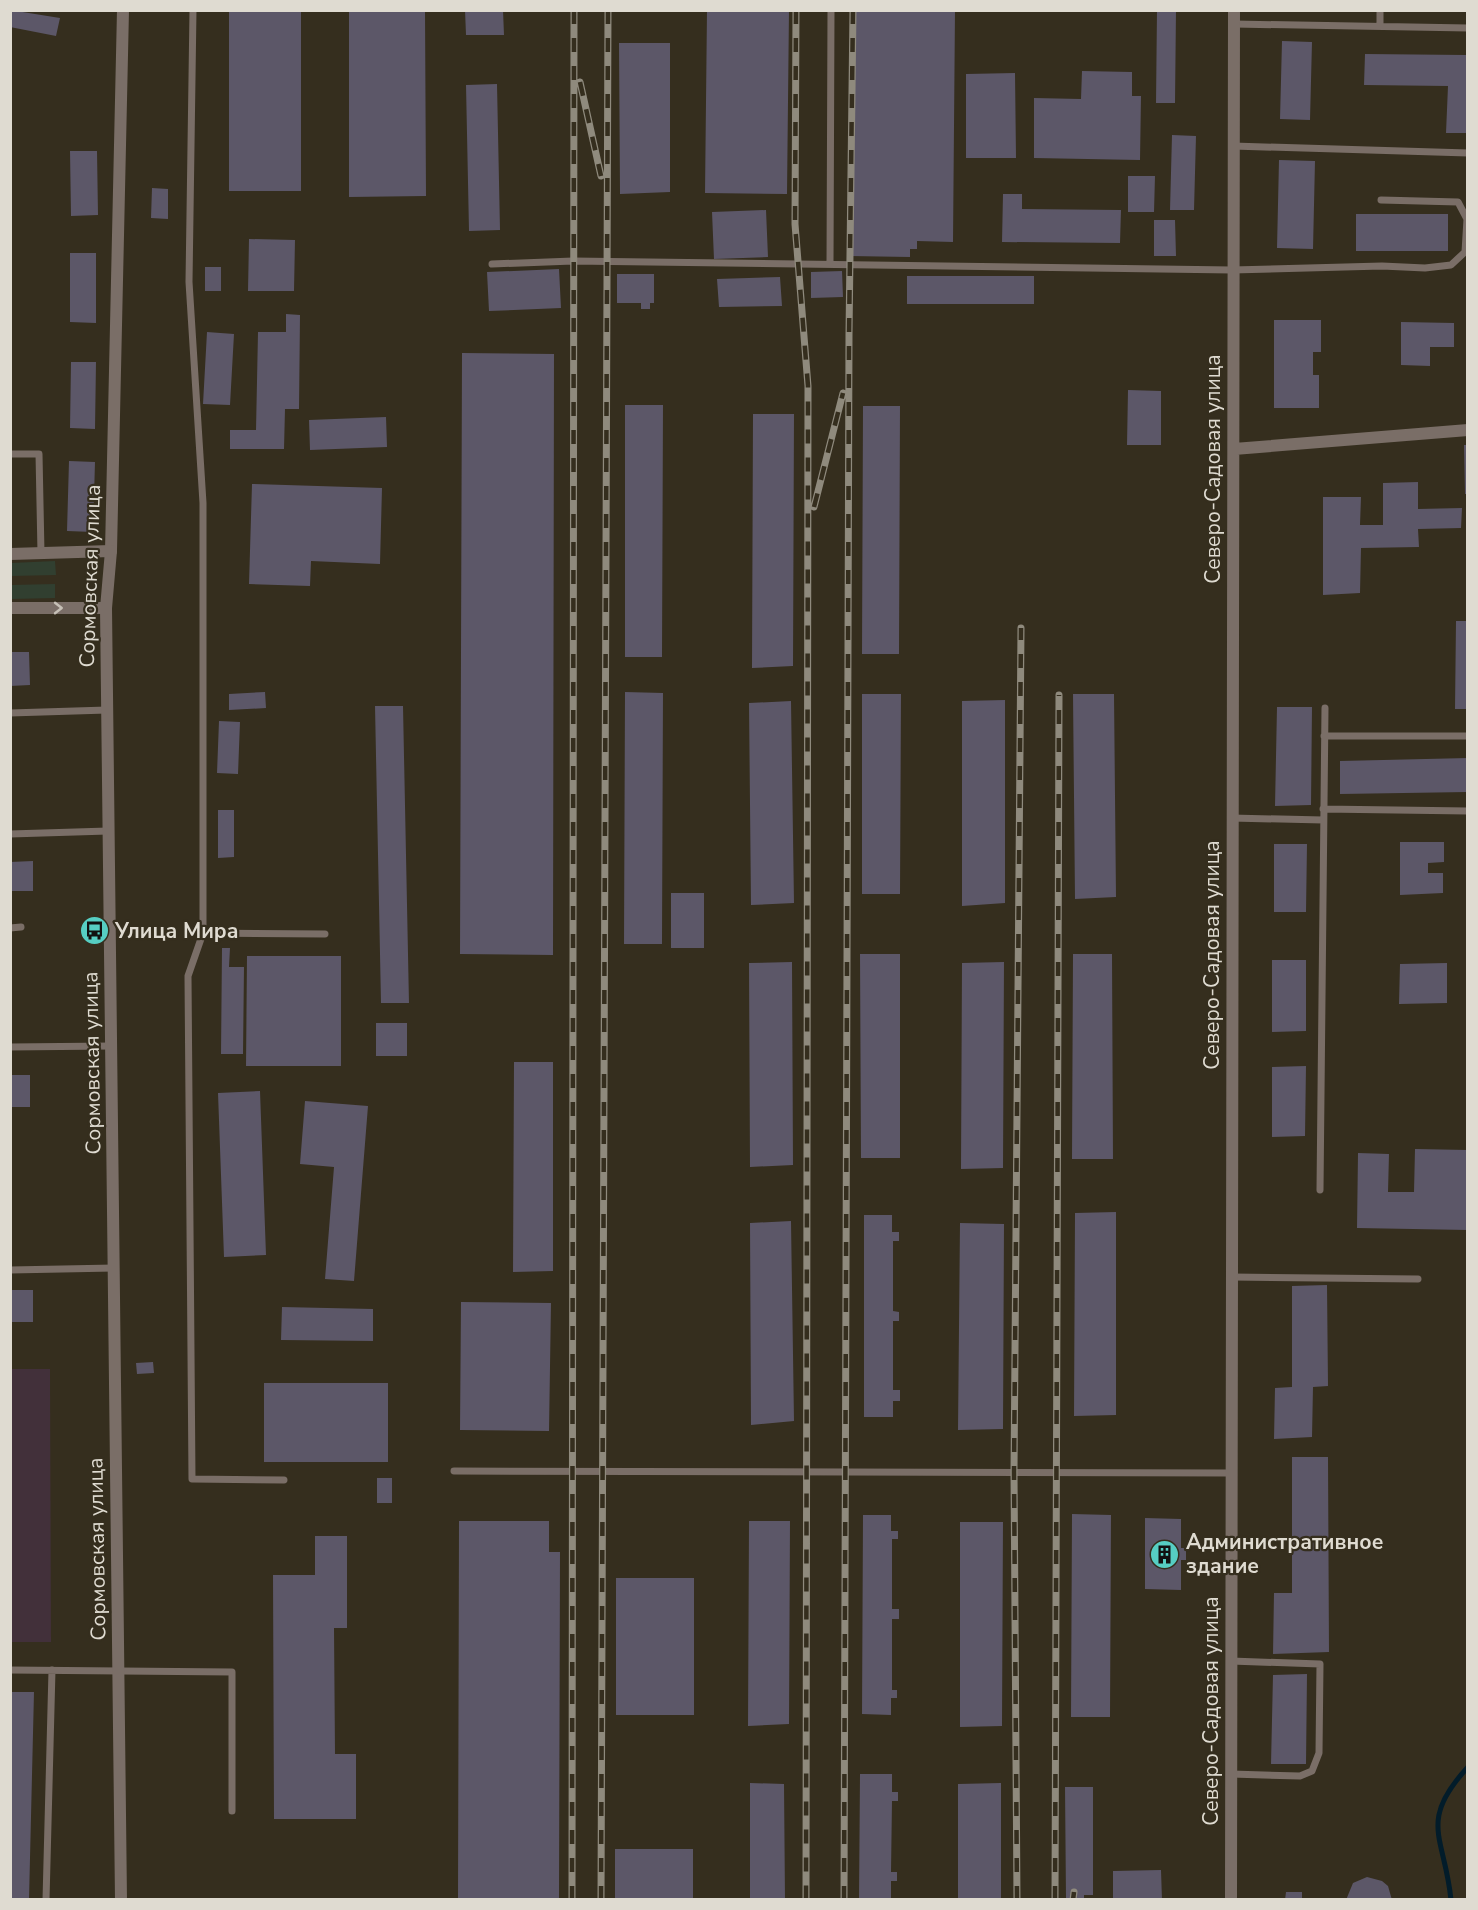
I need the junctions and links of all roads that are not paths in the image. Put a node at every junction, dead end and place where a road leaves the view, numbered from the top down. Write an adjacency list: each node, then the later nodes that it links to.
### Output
1 (123, 10): 18 (street, Сормовская улица)
2 (193, 10): 36 (lane)
3 (831, 10): 13 (lane)
4 (1234, 10): 6 (street, Северо-Садовая улица)
5 (1380, 10): 7 (lane)
6 (1234, 24): 7 (lane); 9 (street, Северо-Садовая улица)
7 (1380, 26): 8 (lane)
8 (1467, 28)
9 (1233, 146): 10 (lane); 14 (street, Северо-Садовая улица)
10 (1467, 153)
11 (1381, 200): 14 (lane)
12 (492, 264): 13 (lane)
13 (830, 264): 14 (lane)
14 (1232, 270): 16 (street, Северо-Садовая улица)
15 (1467, 430): 16 (street)
16 (1234, 449): 30 (street, Северо-Садовая улица)
17 (10, 454): 19 (lane)
18 (111, 551): 19 (street); 22 (street, Сормовская улица)
19 (41, 553): 20 (street)
20 (10, 554)
21 (10, 608): 22 (street, one-way to 22)
22 (106, 608): 24 (street, Сормовская улица)
23 (1324, 708): 26 (lane)
24 (107, 710): 25 (lane); 32 (street, Сормовская улица)
25 (10, 713)
26 (1324, 736): 27 (lane); 28 (lane)
27 (1467, 736)
28 (1323, 809): 29 (lane); 31 (lane)
29 (1467, 811)
30 (1231, 818): 31 (lane); 43 (street, Северо-Садовая улица)
31 (1323, 820): 40 (lane)
32 (108, 831): 33 (lane); 38 (street, Сормовская улица)
33 (10, 834)
34 (21, 927): 35 (lane)
35 (10, 928)
36 (203, 933): 37 (lane); 47 (lane)
37 (325, 934)
38 (111, 1046): 39 (lane); 41 (street, Сормовская улица)
39 (10, 1047)
40 (1320, 1190)
41 (114, 1268): 42 (lane); 51 (street, Сормовская улица)
42 (10, 1270)
43 (1232, 1277): 44 (lane); 46 (street, Северо-Садовая улица)
44 (1418, 1279)
45 (454, 1471): 46 (lane)
46 (1231, 1473): 48 (street, Северо-Садовая улица)
47 (284, 1480)
48 (1231, 1661): 52 (street, Северо-Садовая улица); 52 (lane)
49 (10, 1670): 50 (lane)
50 (52, 1670): 51 (lane); 54 (lane)
51 (118, 1671): 53 (lane); 55 (street, Сормовская улица)
52 (1231, 1774): 56 (street, Северо-Садовая улица)
53 (232, 1812)
54 (46, 1899)
55 (121, 1899)
56 (1231, 1899)

